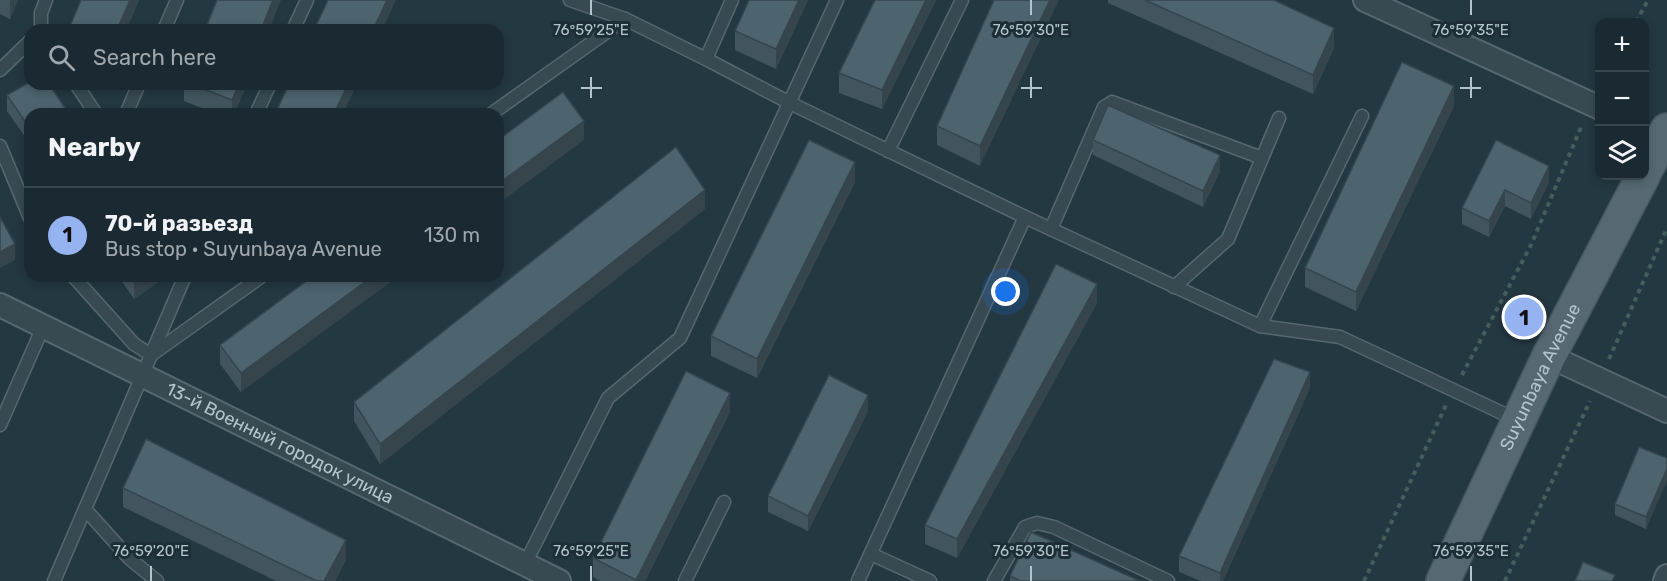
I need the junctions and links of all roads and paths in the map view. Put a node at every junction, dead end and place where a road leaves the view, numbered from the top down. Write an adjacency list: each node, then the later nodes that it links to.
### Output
1 (46, 0): 12 (lane)
2 (177, 0): 13 (lane)
3 (307, 0): 14 (lane)
4 (570, 0): 11 (lane)
5 (732, 0): 16 (lane)
6 (837, 0): 21 (lane)
7 (962, 0): 31 (lane)
8 (1365, 0): 22 (street)
9 (1648, 0): 10 (path)
10 (1638, 18)
11 (625, 19): 16 (lane); 26 (lane)
12 (41, 24)
13 (167, 24)
14 (297, 24)
15 (24, 47): 17 (lane)
16 (706, 59): 21 (lane)
17 (0, 70)
18 (80, 90): 23 (lane)
19 (136, 90): 24 (lane)
20 (267, 90): 25 (lane)
21 (788, 102): 31 (lane); 57 (lane)
22 (1595, 106): 50 (path)
23 (92, 108)
24 (129, 108)
25 (259, 108)
26 (499, 108)
27 (1362, 116): 44 (lane)
28 (1279, 118): 32 (lane)
29 (1658, 132): 33 (main road, Suyunbaya Avenue)
30 (0, 146): 35 (lane)
31 (888, 151): 36 (lane)
32 (1262, 158): 38 (lane); 42 (lane)
33 (1649, 159)
34 (1641, 180): 47 (main road, Suyunbaya Avenue)
35 (24, 204)
36 (1024, 217): 38 (lane); 56 (lane)
37 (1667, 228): 49 (path)
38 (1051, 229): 42 (lane)
39 (78, 282): 46 (lane)
40 (182, 282): 46 (lane)
41 (254, 282): 46 (lane)
42 (1174, 286): 44 (lane)
43 (0, 305): 45 (street, 13-й Военный городок улица)
44 (1260, 326): 50 (lane)
45 (43, 327): 48 (street, 13-й Военный городок улица); 53 (lane)
46 (151, 355): 48 (lane)
47 (1549, 356): 49 (street); 52 (main road, Suyunbaya Avenue)
48 (142, 376): 55 (lane); 57 (street, 13-й Военный городок улица)
49 (1600, 380): 51 (street); 69 (path)
50 (1453, 390): 52 (lane); 67 (path)
51 (1667, 411)
52 (1518, 420): 68 (main road, Suyunbaya Avenue)
53 (0, 425)
54 (724, 502): 62 (lane)
55 (85, 509): 59 (lane); 60 (lane)
56 (871, 554): 63 (lane); 64 (lane)
57 (525, 564): 61 (street, 13-й Военный городок улица)
58 (1667, 576): 70 (street)
59 (54, 581)
60 (157, 581)
61 (559, 581)
62 (684, 581)
63 (858, 581)
64 (930, 581)
65 (994, 581): 66 (lane)
66 (1168, 581)
67 (1364, 581)
68 (1443, 581)
69 (1504, 581)
70 (1665, 581)

